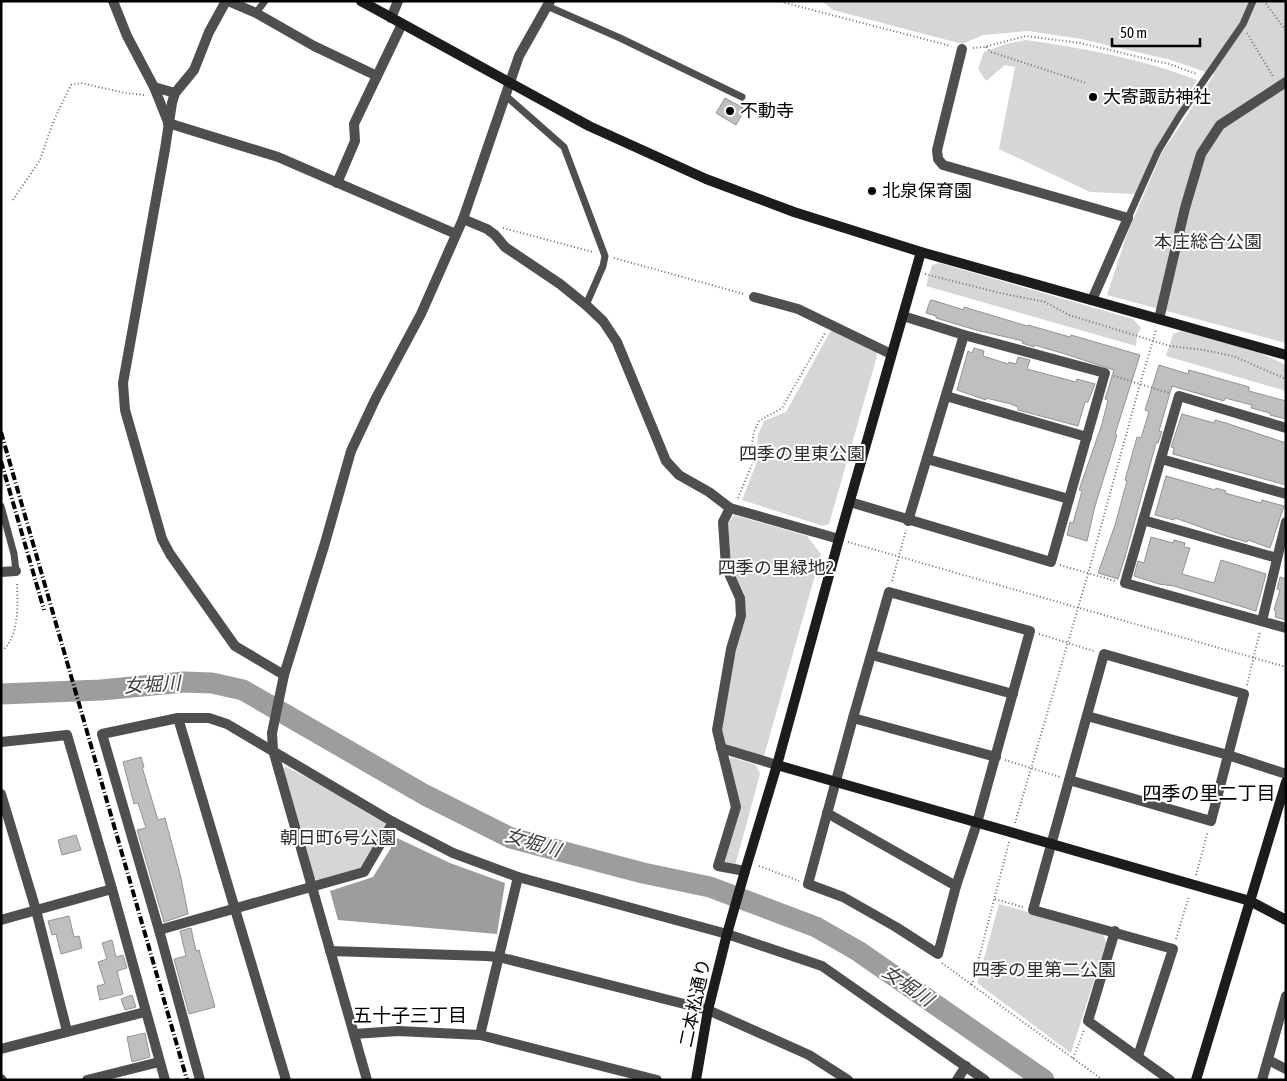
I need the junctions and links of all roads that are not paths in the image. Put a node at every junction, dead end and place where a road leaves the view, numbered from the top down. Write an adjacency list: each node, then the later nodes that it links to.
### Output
1 (113, 1): 15 (street)
2 (227, 1): 8 (street); 16 (street)
3 (265, 1): 8 (lane)
4 (361, 1): 9 (street)
5 (398, 1): 9 (street)
6 (1254, 1): 21 (lane)
7 (549, 3): 13 (street); 18 (lane)
8 (256, 13): 12 (street)
9 (391, 18): 10 (street)
10 (402, 24): 12 (street); 13 (street)
11 (962, 49): 21 (street)
12 (377, 76): 20 (street)
13 (510, 83): 17 (street); 24 (street)
14 (1282, 85): 29 (street)
15 (156, 92): 16 (street); 19 (street)
16 (175, 93): 19 (street)
17 (506, 96): 22 (street); 27 (lane)
18 (742, 97)
19 (168, 123): 20 (street); 53 (street)
20 (337, 183): 23 (street)
21 (1128, 218): 26 (street)
22 (463, 219): 23 (street); 27 (street)
23 (456, 234): 53 (street)
24 (921, 252): 26 (street); 28 (street, 二本松通り)
25 (754, 297): 31 (street)
26 (1092, 300): 29 (street)
27 (586, 305): 42 (street)
28 (903, 316): 30 (street); 31 (street, 二本松通り)
29 (1160, 318): 32 (street)
30 (964, 335): 33 (street); 35 (street)
31 (891, 354): 40 (street, 二本松通り)
32 (1286, 355)
33 (946, 396): 35 (street); 36 (street)
34 (1286, 428): 37 (street)
35 (1087, 437): 39 (street)
36 (927, 459): 39 (street); 44 (street)
37 (1160, 459): 38 (street); 43 (street)
38 (1286, 494)
39 (1069, 499): 44 (street)
40 (850, 502): 44 (street); 46 (street, 二本松通り)
41 (1, 506): 48 (lane)
42 (730, 508): 46 (street); 59 (street)
43 (1143, 520): 47 (street); 50 (street)
44 (908, 521)
45 (1286, 522): 47 (street)
46 (839, 539): 63 (street, 二本松通り)
47 (1277, 558): 50 (street)
48 (16, 571): 49 (street)
49 (1, 572)
50 (1262, 621): 51 (street)
51 (1286, 628)
52 (872, 655): 54 (street); 54 (street); 57 (street)
53 (284, 679): 60 (street)
54 (1013, 694): 62 (street)
55 (1087, 716): 61 (street); 61 (street); 65 (street)
56 (178, 718): 60 (street); 79 (street); 83 (street)
57 (853, 718): 62 (street); 66 (street)
58 (1, 742): 77 (street)
59 (721, 748): 63 (street); 73 (street)
60 (273, 750): 70 (street); 76 (street)
61 (1228, 755): 64 (street); 65 (street)
62 (996, 757): 71 (street)
63 (777, 765): 66 (street); 73 (street, 二本松通り)
64 (1286, 774)
65 (1069, 780): 72 (street)
66 (836, 781): 69 (street); 71 (street)
67 (1286, 782): 78 (street)
68 (1, 794): 80 (street)
69 (827, 813): 75 (street); 75 (street)
70 (393, 822): 74 (street); 76 (street)
71 (977, 823): 72 (street); 75 (street)
72 (1051, 843): 78 (street); 84 (street)
73 (746, 869): 85 (street, 二本松通り)
74 (518, 877): 85 (street); 87 (street)
75 (956, 886)
76 (311, 887): 79 (street); 86 (street)
77 (112, 889): 80 (street); 90 (street)
78 (1250, 901): 82 (street); 113 (street)
79 (235, 908): 83 (street); 104 (street)
80 (36, 910): 81 (street); 91 (street)
81 (1, 920)
82 (1286, 920)
83 (159, 930): 103 (street)
84 (1115, 931): 95 (street); 95 (street)
85 (727, 934): 89 (street, 二本松通り); 98 (street)
86 (330, 951): 87 (street); 92 (street)
87 (499, 958): 89 (street); 93 (street)
88 (1286, 996): 96 (street)
89 (708, 1010): 108 (street, 二本松通り); 109 (street)
90 (145, 1012): 91 (street); 97 (street)
91 (68, 1031): 94 (street)
92 (354, 1034): 93 (street); 105 (street)
93 (480, 1035): 99 (street)
94 (1, 1049)
95 (1138, 1056): 112 (street)
96 (1268, 1060): 100 (street); 114 (street)
97 (159, 1062): 101 (street); 102 (street)
98 (966, 1066): 110 (street); 111 (street)
99 (609, 1068): 106 (street); 107 (street)
100 (1286, 1069)
101 (87, 1080)
102 (165, 1080)
103 (200, 1080)
104 (286, 1080)
105 (367, 1080)
106 (608, 1080)
107 (658, 1080)
108 (696, 1080)
109 (848, 1080)
110 (956, 1080)
111 (985, 1080)
112 (1170, 1080)
113 (1196, 1080)
114 (1262, 1080)

